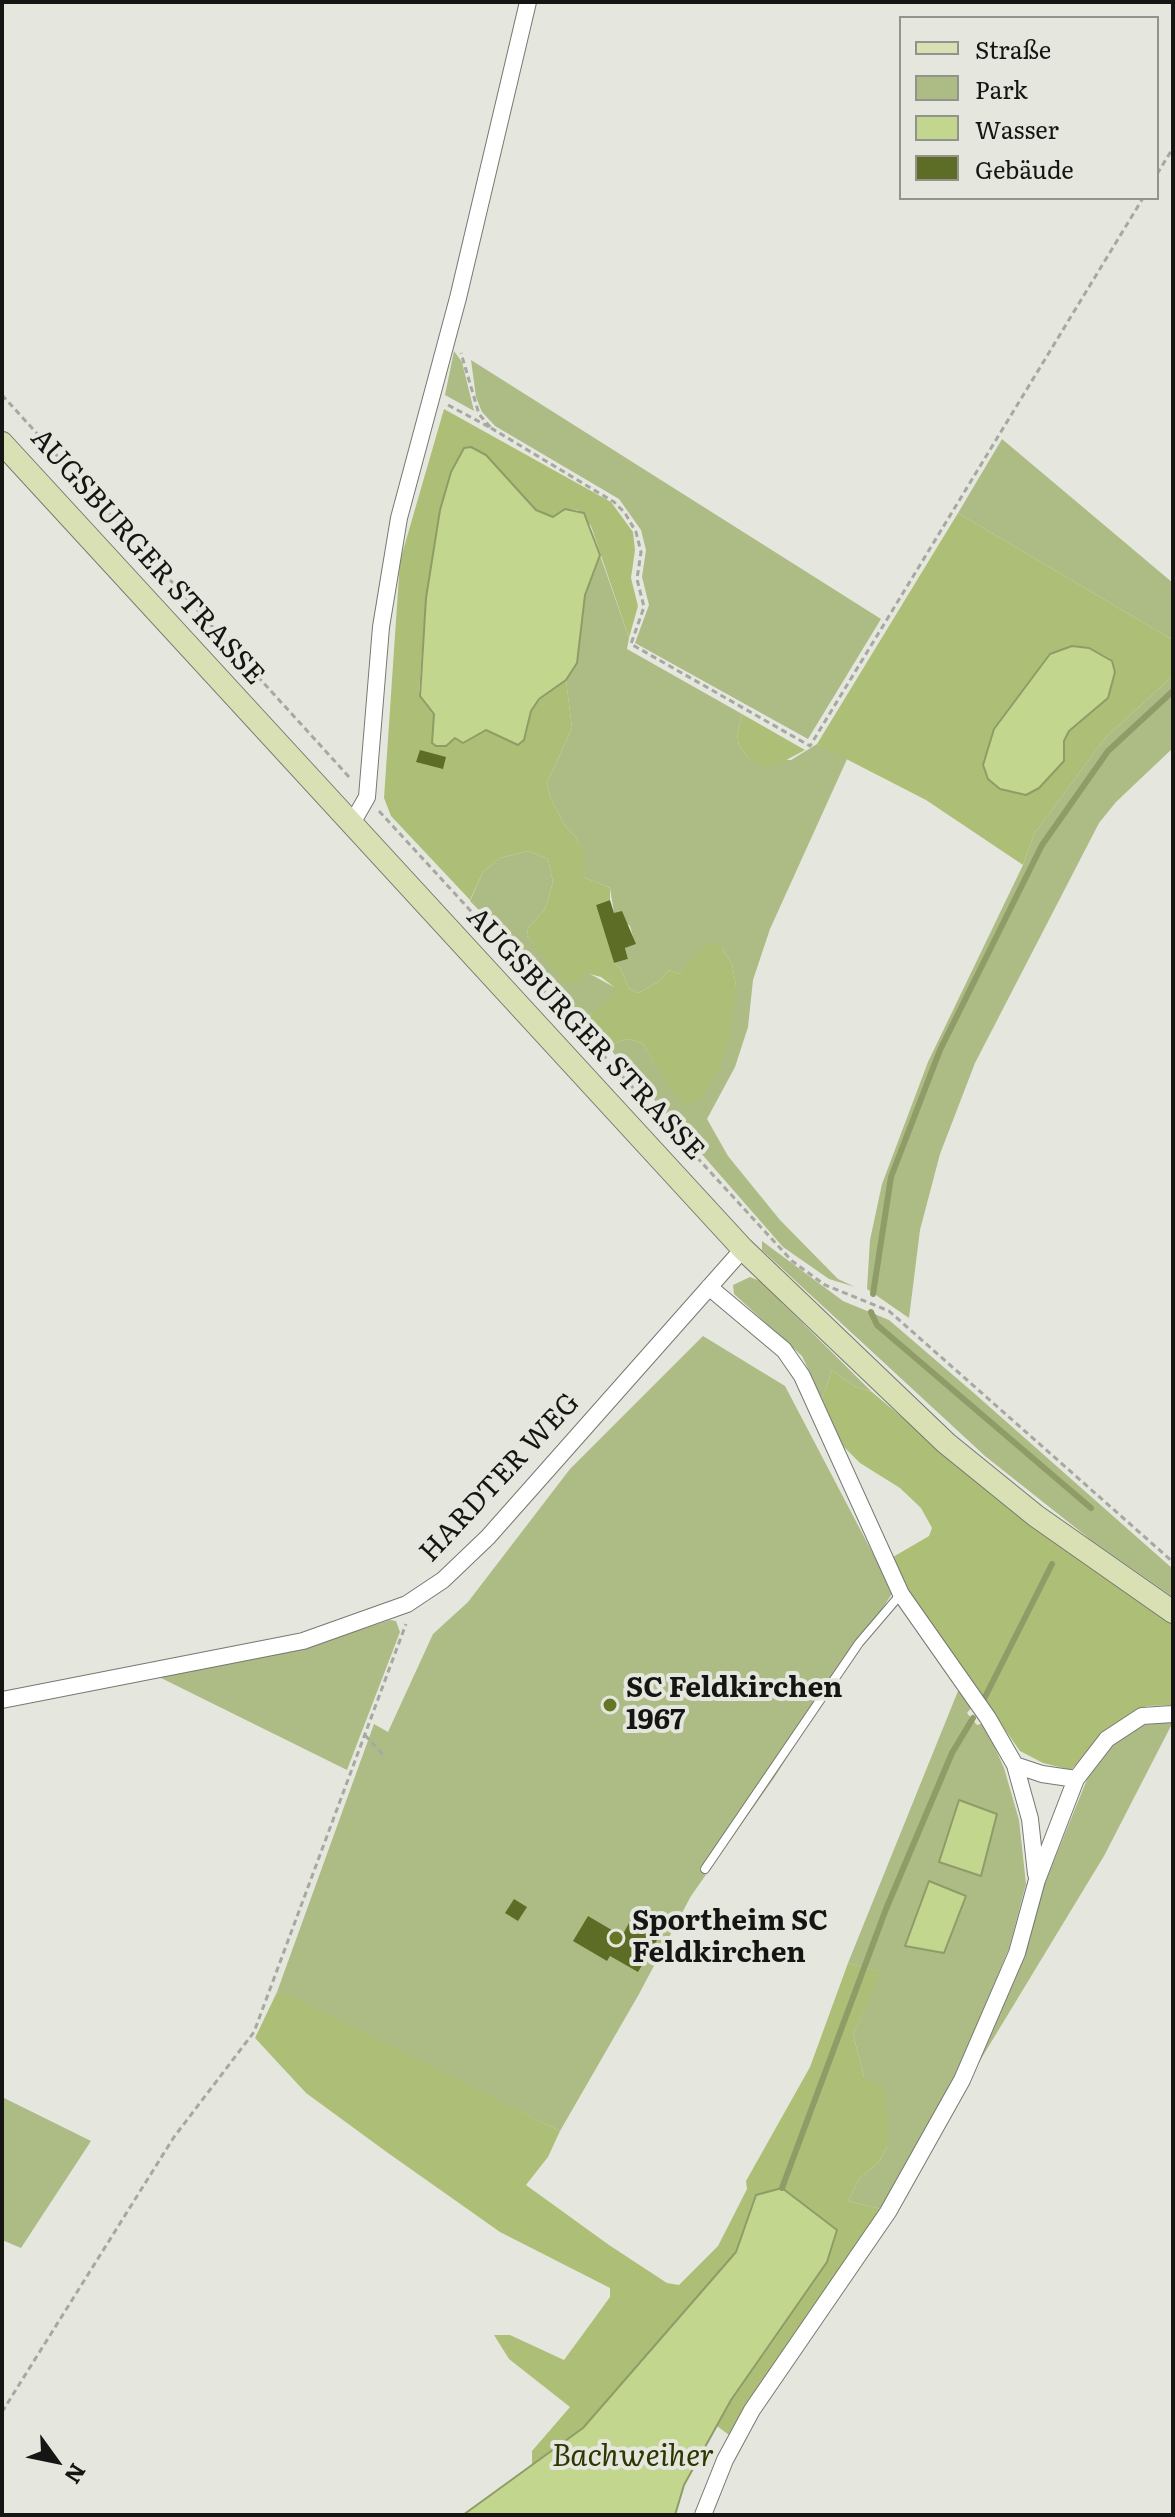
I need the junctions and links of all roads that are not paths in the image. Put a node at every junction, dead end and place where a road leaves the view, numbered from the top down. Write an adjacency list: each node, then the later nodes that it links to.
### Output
1 (528, 2): 3 (street)
2 (2, 443): 3 (main road, AUGSBURGER STRASSE)
3 (351, 825): 4 (main road, AUGSBURGER STRASSE)
4 (743, 1249): 5 (street, HARDTER WEG); 7 (main road, AUGSBURGER STRASSE)
5 (709, 1287): 6 (street); 8 (street, HARDTER WEG)
6 (901, 1594): 10 (street); 12 (lane)
7 (1173, 1612)
8 (2, 1700)
9 (1173, 1714): 11 (street)
10 (1015, 1765): 11 (street); 13 (street)
11 (1076, 1779): 13 (street)
12 (705, 1869)
13 (1037, 1880): 14 (street)
14 (703, 2515)

